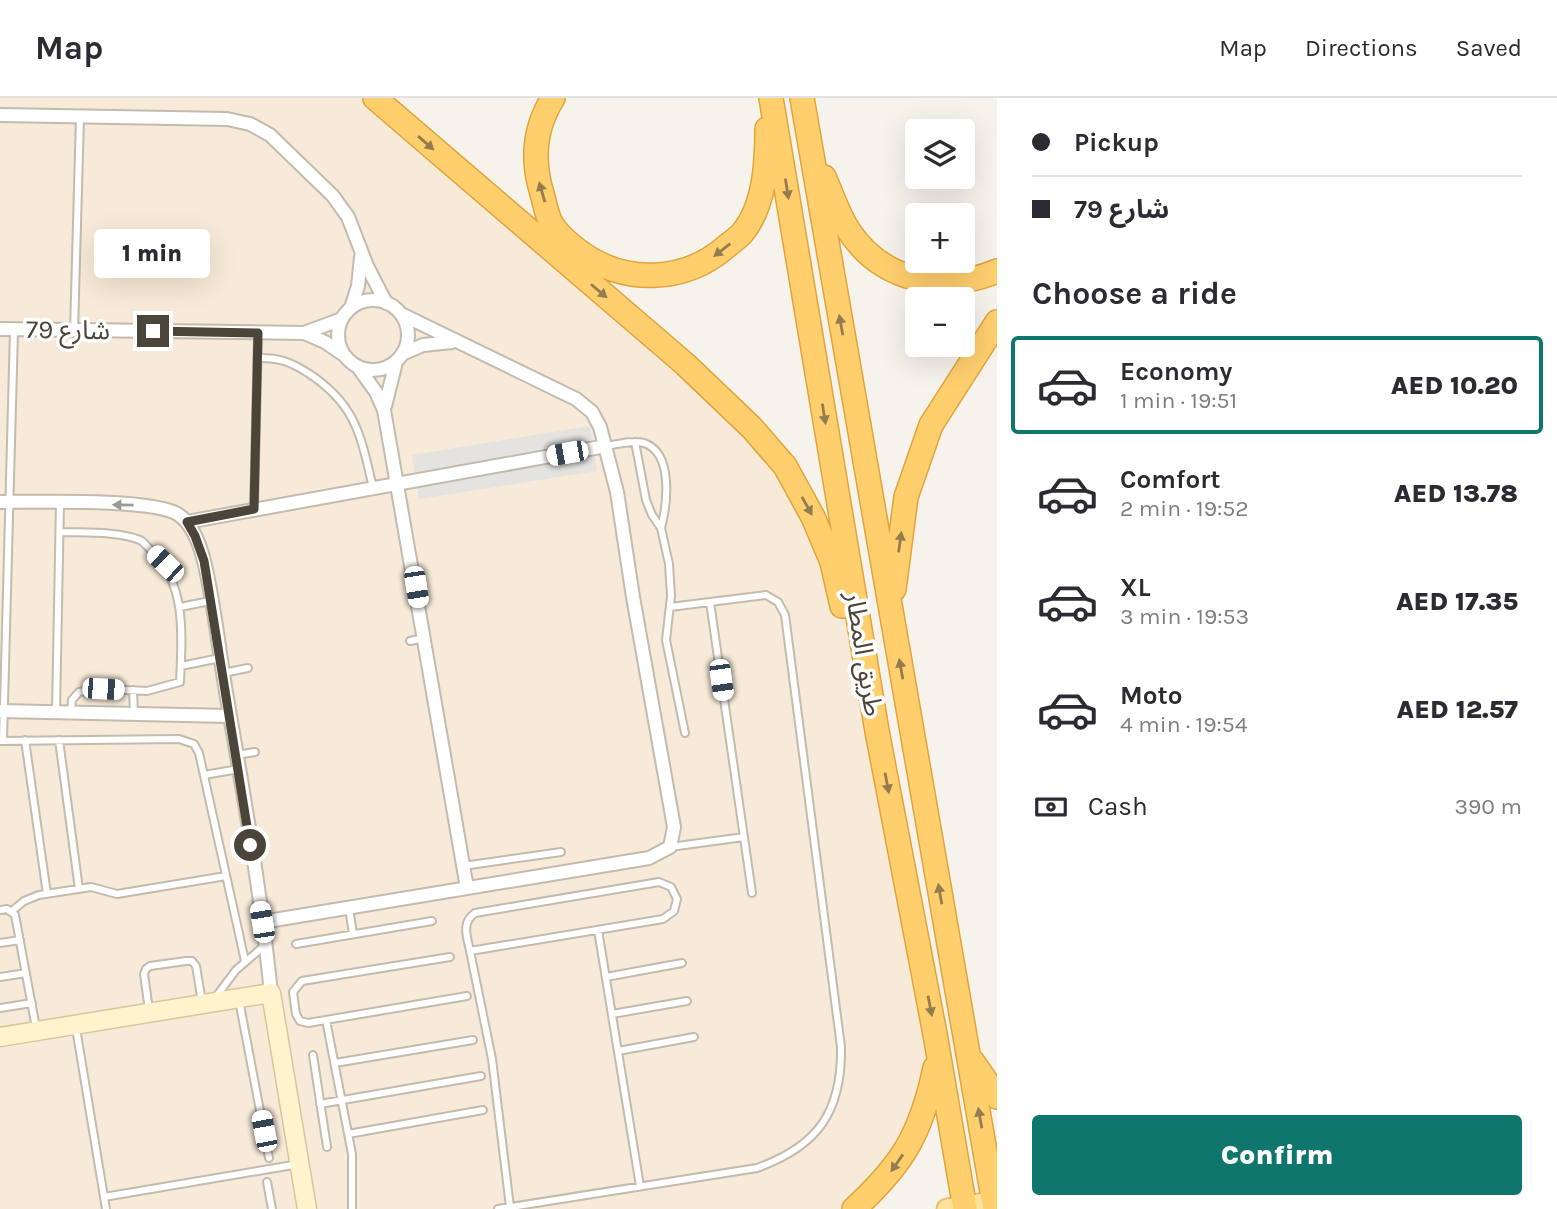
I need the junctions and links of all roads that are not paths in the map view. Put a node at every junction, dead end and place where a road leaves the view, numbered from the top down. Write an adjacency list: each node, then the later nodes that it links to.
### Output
1 (375, 98): 53 (highway, one-way to 53)
2 (553, 98): 3 (highway, one-way to 2)
3 (769, 98): 53 (highway, طريق المطار, one-way to 53)
4 (802, 98): 7 (highway, طريق المطار)
5 (0, 115): 6 (street)
6 (80, 117): 8 (street); 17 (lane)
7 (809, 145): 9 (highway); 40 (highway, طريق المطار, one-way to 7)
8 (361, 253): 10 (street); 11 (street)
9 (997, 271)
10 (386, 303): 11 (street); 12 (street)
11 (351, 308): 13 (street)
12 (401, 314): 20 (street); 23 (street)
13 (342, 319): 19 (street, شارع 79); 21 (street)
14 (997, 322): 40 (highway, one-way to 14)
15 (0, 329): 16 (street, شارع 79)
16 (14, 329): 17 (street, شارع 79); 30 (lane)
17 (74, 331): 18 (street, شارع 79)
18 (258, 333): 19 (street, شارع 79); 22 (lane)
19 (304, 333): 21 (street, شارع 79)
20 (456, 342): 23 (street); 27 (street)
21 (344, 355): 24 (street)
22 (257, 358): 29 (lane); 32 (lane)
23 (399, 358): 24 (street); 25 (street)
24 (358, 367): 25 (street)
25 (384, 410): 28 (street)
26 (635, 442): 27 (lane); 34 (lane); 34 (lane)
27 (606, 446): 28 (street); 63 (street)
28 (399, 483): 29 (street); 41 (street)
29 (373, 488): 32 (street)
30 (5, 502): 31 (street); 48 (lane)
31 (61, 503): 33 (street, one-way to 31); 35 (lane)
32 (254, 509): 33 (street)
33 (187, 522): 36 (street)
34 (661, 528): 39 (lane)
35 (60, 533): 38 (lane); 49 (lane)
36 (210, 601): 38 (lane); 43 (street)
37 (710, 602): 39 (lane); 62 (lane); 119 (lane)
38 (180, 607): 44 (lane)
39 (670, 607): 54 (lane)
40 (891, 610): 107 (highway, طريق المطار, one-way to 40)
41 (425, 638): 42 (lane); 65 (street)
42 (410, 641)
43 (220, 658): 44 (lane); 46 (street)
44 (181, 666): 47 (lane)
45 (248, 668): 46 (lane)
46 (223, 673): 52 (street)
47 (134, 690): 50 (lane); 51 (lane)
48 (1, 711): 49 (street); 57 (lane)
49 (56, 712): 50 (street)
50 (71, 713): 51 (street)
51 (134, 714): 52 (street)
52 (230, 716): 59 (street)
53 (877, 731): 106 (highway, طريق المطار, one-way to 106)
54 (685, 733)
55 (25, 740): 56 (lane); 57 (lane); 70 (lane)
56 (60, 740): 61 (lane); 68 (lane)
57 (1, 741)
58 (255, 752): 59 (lane)
59 (236, 755): 60 (street)
60 (239, 769): 61 (lane); 75 (street)
61 (204, 775): 66 (lane)
62 (744, 837): 63 (lane); 69 (lane)
63 (670, 846): 67 (street)
64 (561, 852): 65 (lane)
65 (463, 866): 67 (street)
66 (226, 876): 68 (lane); 84 (lane)
67 (467, 888): 71 (street)
68 (79, 889): 70 (lane)
69 (752, 893)
70 (47, 894): 73 (lane)
71 (349, 908): 75 (street); 77 (lane)
72 (0, 910): 73 (lane)
73 (12, 911): 78 (lane)
74 (432, 921): 77 (lane)
75 (262, 922): 81 (street)
76 (598, 930): 82 (lane); 82 (lane); 88 (lane)
77 (353, 934): 80 (lane)
78 (20, 940): 79 (lane); 86 (lane)
79 (0, 943)
80 (296, 944)
81 (266, 945): 84 (lane); 89 (street)
82 (470, 951): 122 (lane)
83 (450, 957): 98 (lane)
84 (245, 961): 94 (lane)
85 (682, 963): 88 (lane)
86 (26, 973): 87 (lane); 93 (lane)
87 (0, 977)
88 (606, 977): 97 (lane)
89 (271, 993): 91 (street); 117 (street)
90 (467, 996): 98 (lane)
91 (239, 998): 94 (street); 116 (lane)
92 (687, 1000): 97 (lane)
93 (32, 1003): 95 (lane); 100 (lane)
94 (207, 1003): 96 (street); 96 (lane)
95 (0, 1008)
96 (150, 1012): 99 (street)
97 (612, 1014): 104 (lane)
98 (327, 1020): 108 (lane)
99 (76, 1024): 100 (street); 120 (lane)
100 (37, 1030): 101 (street)
101 (0, 1037)
102 (694, 1037): 104 (lane)
103 (473, 1040): 108 (lane)
104 (618, 1051): 119 (lane)
105 (313, 1055): 112 (lane)
106 (938, 1055): 123 (highway, طريق المطار); 129 (highway, one-way to 129)
107 (969, 1057): 110 (highway); 121 (highway, طريق المطار, one-way to 107)
108 (335, 1063): 111 (lane)
109 (481, 1076): 111 (lane)
110 (997, 1097)
111 (342, 1100): 112 (lane); 114 (lane)
112 (320, 1104): 115 (lane)
113 (483, 1110): 114 (lane)
114 (348, 1134): 127 (lane)
115 (327, 1147)
116 (269, 1158)
117 (299, 1164): 120 (lane); 126 (street)
118 (268, 1182): 125 (lane)
119 (640, 1186): 122 (lane)
120 (104, 1197): 124 (lane)
121 (996, 1204): 123 (main road)
122 (510, 1207): 128 (lane)
123 (959, 1208)
124 (107, 1209)
125 (272, 1209)
126 (307, 1209)
127 (352, 1209)
128 (498, 1209)
129 (854, 1209)

